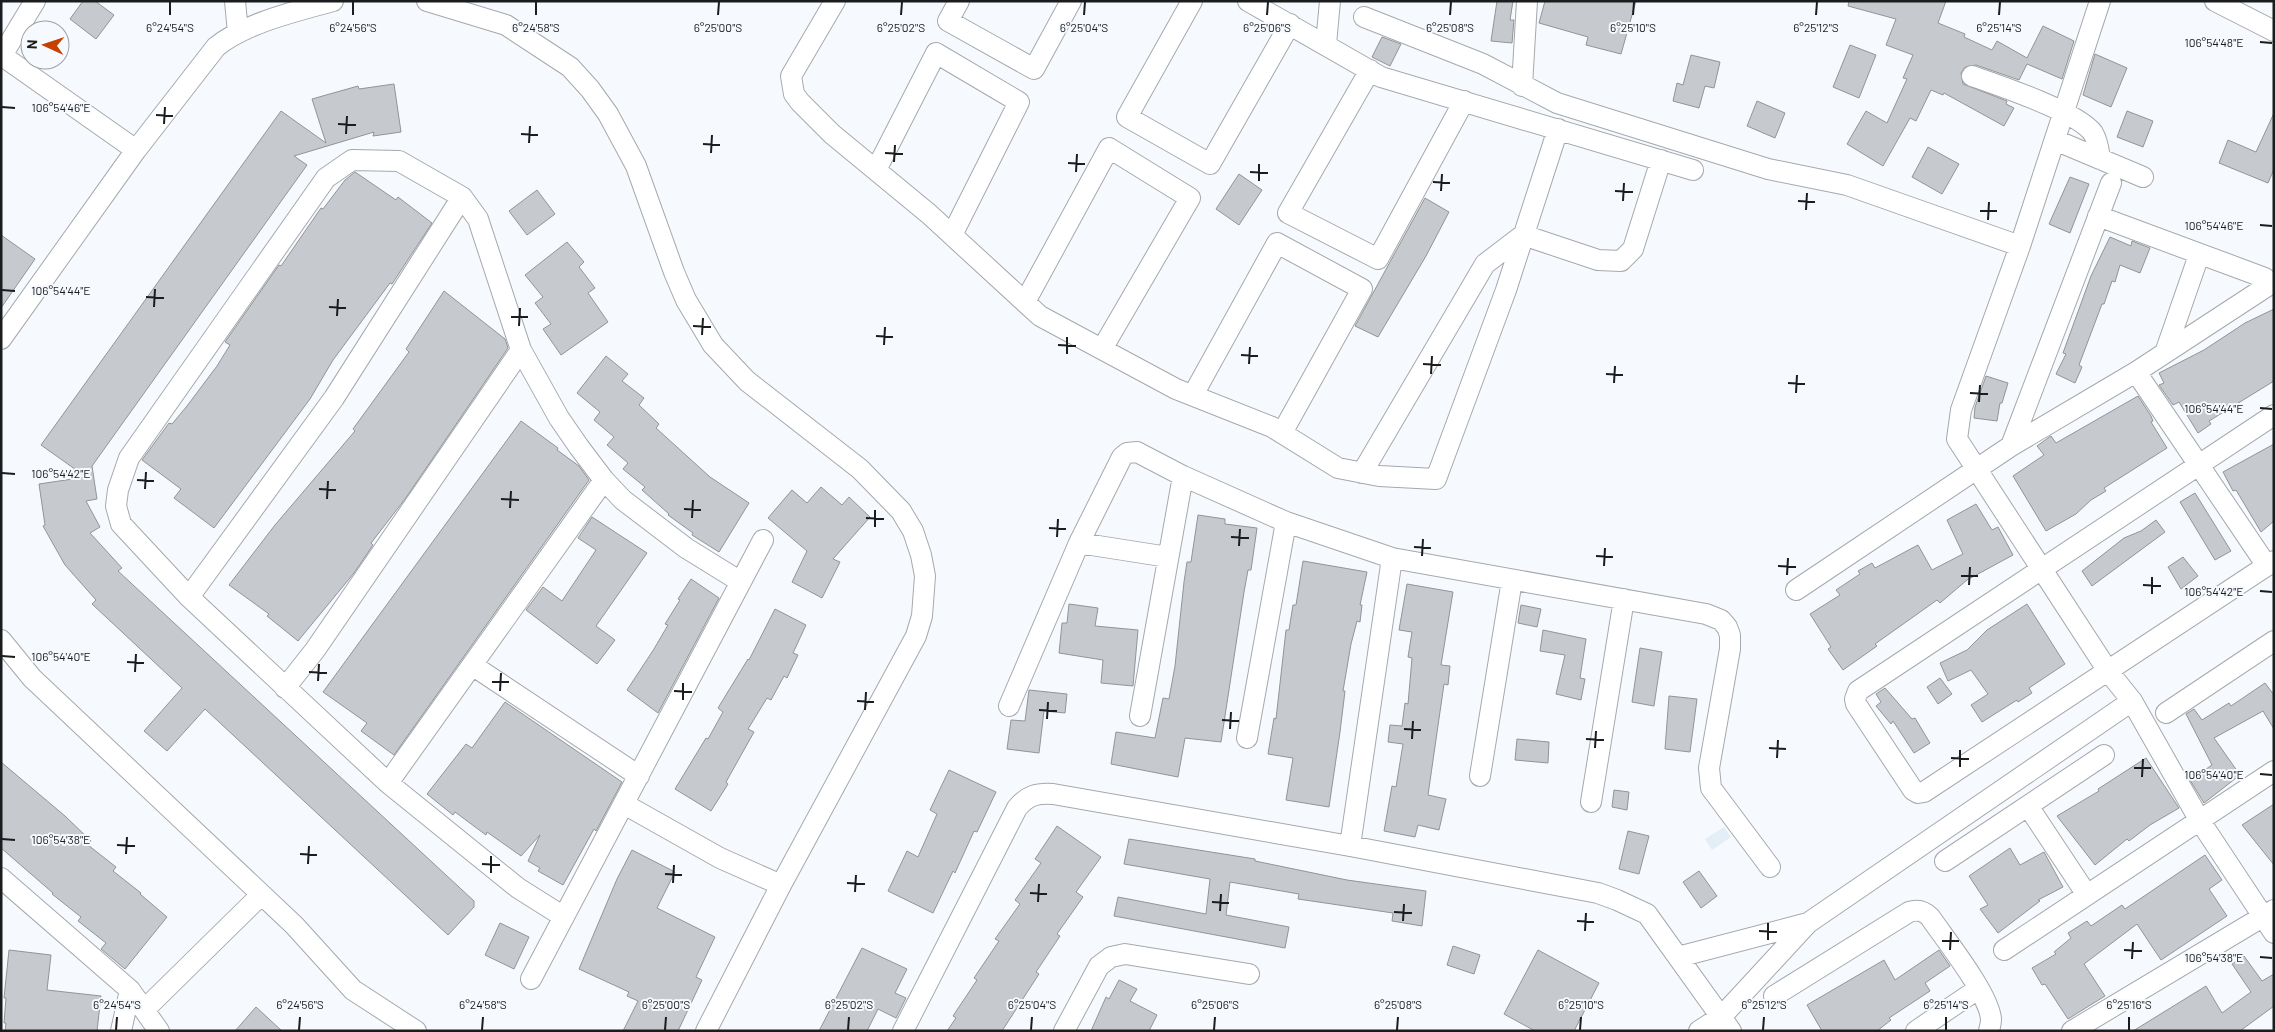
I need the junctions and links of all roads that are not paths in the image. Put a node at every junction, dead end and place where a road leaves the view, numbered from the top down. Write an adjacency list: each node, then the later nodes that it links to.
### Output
1 (35, 1): 19 (street)
2 (235, 1): 17 (street)
3 (333, 1): 17 (street)
4 (427, 1): 90 (street)
5 (835, 1): 30 (street)
6 (959, 1): 7 (street)
7 (1072, 1)
8 (1192, 1): 15 (street)
9 (1248, 1): 15 (street)
10 (1330, 1): 18 (street)
11 (1527, 1): 22 (street)
12 (2100, 1): 24 (street)
13 (2215, 1): 16 (street)
14 (1364, 17): 22 (street)
15 (1290, 24): 18 (street)
16 (2274, 31)
17 (238, 33): 27 (street)
18 (1326, 44): 20 (street)
19 (2, 56): 27 (street)
20 (1370, 70): 23 (street); 23 (street)
21 (1972, 76): 24 (street)
22 (1522, 86): 38 (street)
23 (1464, 101): 25 (street)
24 (2063, 114): 26 (street); 28 (street)
25 (1558, 129): 29 (street); 37 (street)
26 (2055, 140): 28 (street); 38 (street)
27 (136, 150): 41 (street)
28 (2100, 159): 32 (street)
29 (1661, 160): 31 (street); 37 (street)
30 (876, 170): 36 (street); 36 (street)
31 (1693, 170)
32 (2143, 178)
33 (2111, 183): 35 (street)
34 (462, 197): 43 (street); 65 (street); 65 (street)
35 (2098, 216): 39 (street); 49 (street)
36 (952, 235): 40 (street)
37 (1523, 235): 52 (street); 52 (street)
38 (2020, 246): 51 (street)
39 (2199, 254): 44 (street); 44 (street)
40 (1025, 302): 42 (street); 42 (street)
41 (1, 339)
42 (1102, 349): 46 (street)
43 (521, 350): 54 (street); 71 (street)
44 (2165, 353): 45 (street)
45 (2136, 372): 49 (street); 50 (street)
46 (1192, 395): 48 (street); 48 (street)
47 (2274, 415): 50 (street)
48 (1282, 433): 52 (street)
49 (2012, 446): 51 (street)
50 (2198, 466): 60 (street); 61 (street)
51 (1976, 470): 61 (street); 64 (street)
52 (1362, 472)
53 (1183, 476): 55 (street); 57 (street); 58 (street)
54 (604, 480): 63 (street); 69 (street)
55 (1286, 522): 59 (street); 76 (street)
56 (763, 540): 63 (street)
57 (1079, 543): 58 (street); 73 (street)
58 (1168, 556): 75 (street)
59 (1392, 558): 62 (street); 86 (street)
60 (2270, 563): 70 (street)
61 (2042, 570): 70 (street); 70 (street)
62 (1512, 580): 66 (street); 80 (street)
63 (740, 582): 79 (street)
64 (1796, 590)
65 (189, 598): 71 (street)
66 (1624, 599): 82 (street); 88 (street)
67 (1, 640): 91 (street)
68 (2274, 641): 74 (street)
69 (472, 665): 79 (street); 81 (street)
70 (2108, 671): 72 (street)
71 (285, 688): 81 (street)
72 (2132, 701): 85 (street); 95 (street)
73 (1009, 706)
74 (2166, 713)
75 (1140, 716)
76 (1247, 738)
77 (2104, 755): 84 (street)
78 (2274, 771): 85 (street)
79 (638, 776): 83 (street)
80 (1480, 776)
81 (388, 783): 93 (street)
82 (1591, 802)
83 (624, 804): 90 (street); 93 (street)
84 (2028, 806): 87 (street); 92 (street)
85 (2200, 821): 92 (street); 94 (street)
86 (1350, 846): 97 (street); 109 (street)
87 (1945, 861)
88 (1770, 867)
89 (1, 878): 101 (street)
90 (781, 886): 108 (street)
91 (261, 895): 103 (street); 107 (street)
92 (2087, 895): 96 (street)
93 (564, 917): 99 (street)
94 (2270, 920): 114 (street)
95 (1808, 924): 97 (street); 104 (street)
96 (2004, 950)
97 (1678, 957): 104 (street)
98 (1249, 974): 110 (street)
99 (531, 979)
100 (1978, 989): 102 (street); 112 (street); 113 (street)
101 (130, 990): 103 (street); 105 (street)
102 (1774, 996)
103 (144, 1010): 106 (street)
104 (1727, 1023): 111 (street)
105 (121, 1031)
106 (159, 1031)
107 (416, 1031)
108 (706, 1031)
109 (903, 1031)
110 (1064, 1031)
111 (1699, 1031)
112 (1916, 1031)
113 (1989, 1031)
114 (2072, 1031)

